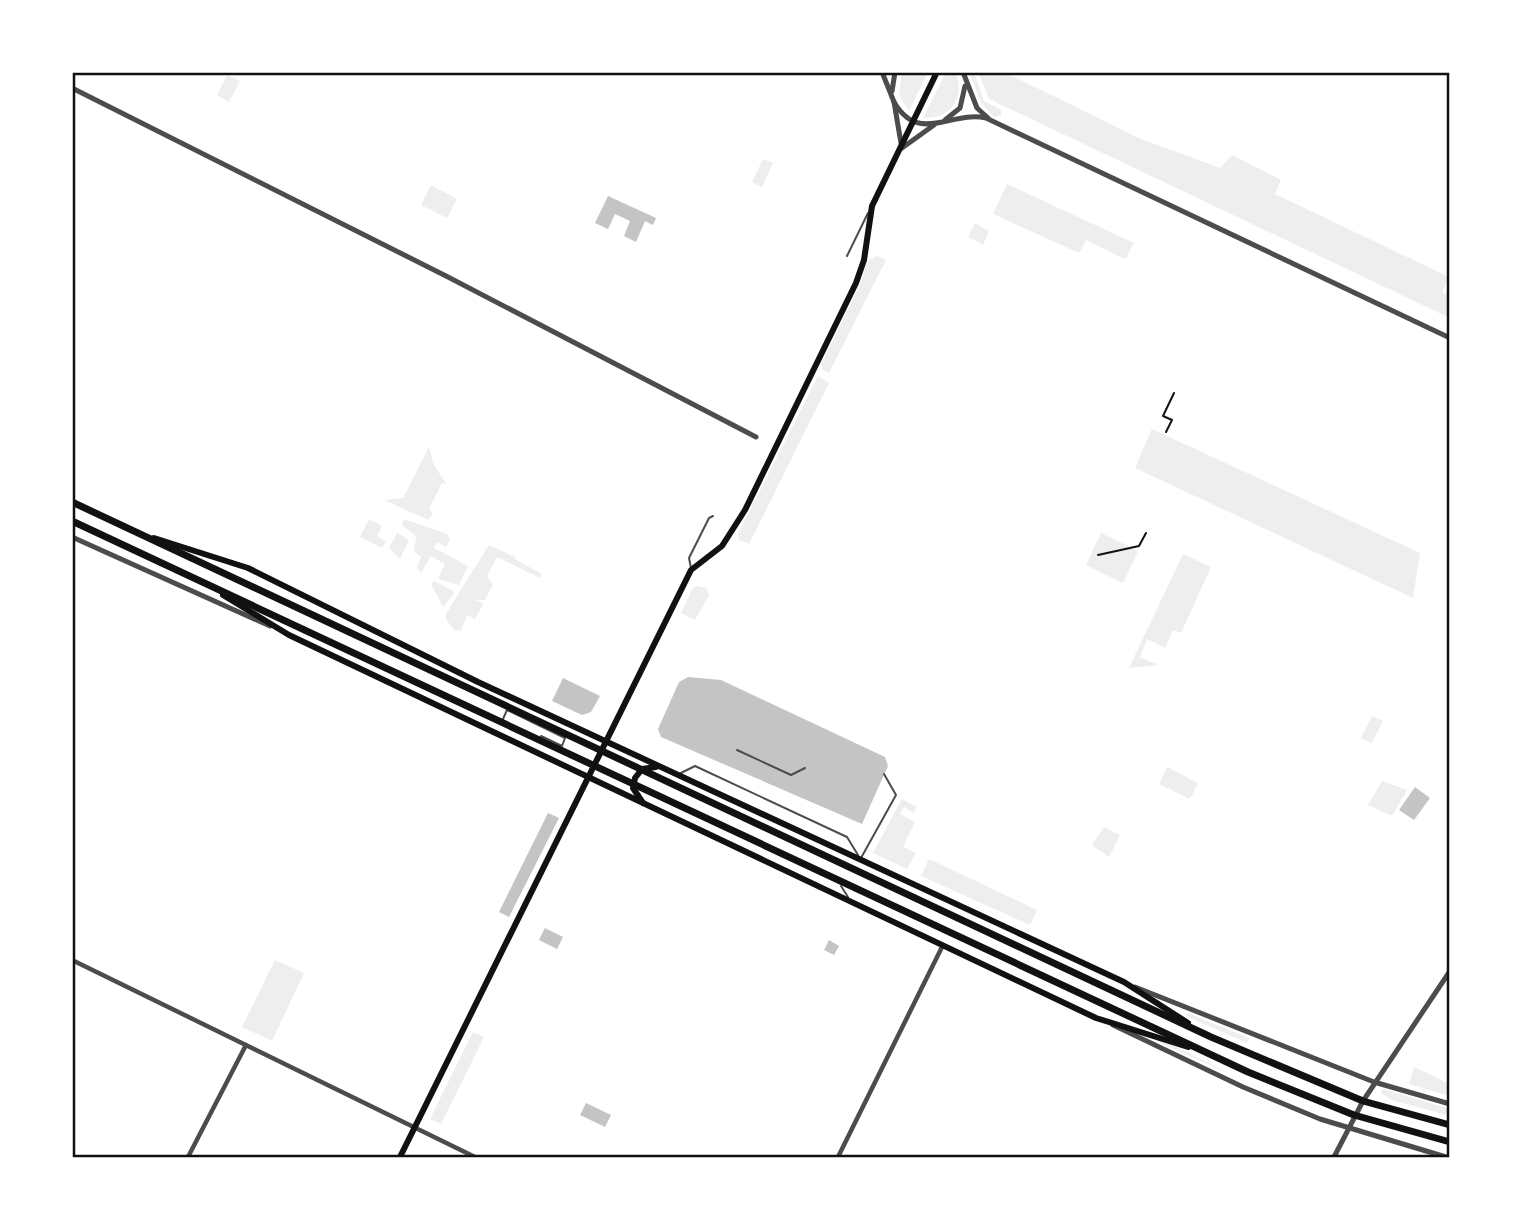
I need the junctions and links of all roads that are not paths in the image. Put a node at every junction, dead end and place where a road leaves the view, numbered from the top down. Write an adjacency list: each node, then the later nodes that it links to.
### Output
1 (882, 72): 6 (street)
2 (895, 72): 6 (street)
3 (937, 72): 7 (main road)
4 (963, 76): 8 (street); 9 (street)
5 (72, 88): 14 (street)
6 (894, 100): 7 (street); 10 (street)
7 (913, 121): 9 (street); 10 (main road)
8 (997, 123): 9 (street); 13 (street)
9 (937, 124): 10 (street)
10 (898, 153): 11 (main road)
11 (872, 206): 12 (lane); 20 (main road)
12 (847, 256)
13 (1450, 338)
14 (756, 437)
15 (72, 502): 18 (main road)
16 (713, 516): 20 (lane)
17 (72, 520): 21 (main road)
18 (143, 535): 25 (main road); 41 (main road)
19 (72, 537): 22 (street)
20 (691, 569): 25 (main road)
21 (201, 581): 22 (main road); 43 (main road)
22 (289, 635): 31 (main road)
23 (500, 724): 24 (lane)
24 (541, 736)
25 (607, 741): 27 (main road); 31 (main road)
26 (737, 750): 28 (lane)
27 (662, 767): 30 (main road); 32 (main road)
28 (805, 768)
29 (884, 774): 33 (lane)
30 (679, 775): 33 (main road); 33 (lane)
31 (588, 779): 32 (main road); 49 (main road)
32 (646, 806): 35 (main road)
33 (861, 859): 39 (main road)
34 (841, 886): 35 (lane)
35 (852, 903): 36 (main road)
36 (943, 945): 40 (main road); 55 (street)
37 (72, 960): 42 (street)
38 (1450, 971): 44 (street)
39 (1124, 982): 41 (main road); 44 (street)
40 (1112, 1025): 43 (main road); 50 (street)
41 (1210, 1037): 45 (main road)
42 (246, 1045): 49 (street); 52 (street)
43 (1207, 1053): 47 (main road)
44 (1374, 1082): 45 (street); 46 (street)
45 (1363, 1101): 47 (street); 48 (main road)
46 (1450, 1104)
47 (1354, 1115): 50 (street); 51 (main road)
48 (1450, 1124)
49 (415, 1128): 53 (main road); 54 (street)
50 (1348, 1129): 56 (street); 57 (street)
51 (1450, 1142)
52 (188, 1157)
53 (400, 1157)
54 (475, 1157)
55 (838, 1157)
56 (1334, 1157)
57 (1446, 1157)

